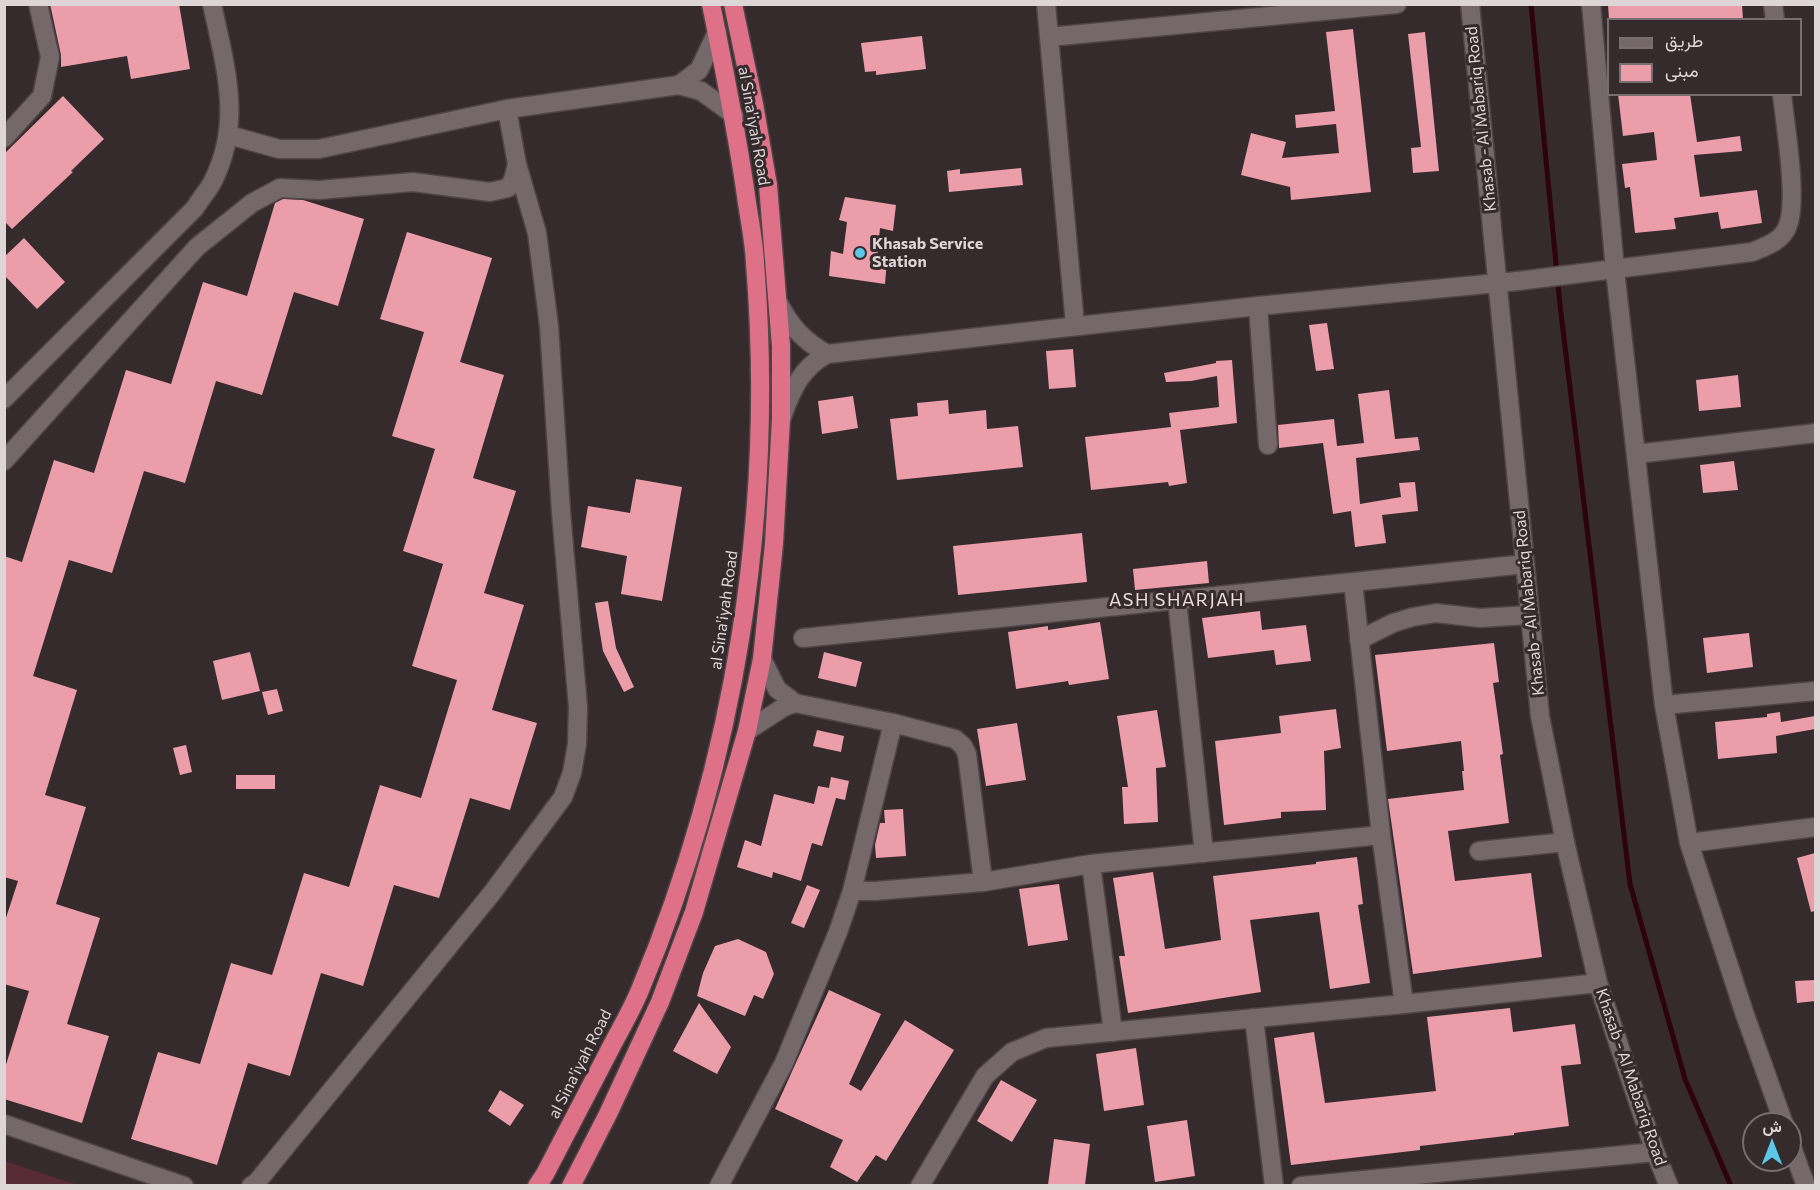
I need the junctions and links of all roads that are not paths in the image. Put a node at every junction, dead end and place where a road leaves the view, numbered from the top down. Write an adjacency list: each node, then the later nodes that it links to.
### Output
1 (38, 4): 16 (street)
2 (212, 4): 15 (street)
3 (711, 4): 9 (highway, al Sina'iyah Road)
4 (733, 4): 20 (highway, al Sina'iyah Road)
5 (1046, 4): 10 (street)
6 (1397, 4): 10 (street)
7 (1470, 4): 19 (street, Khasab - Al Mabariq Road)
8 (1591, 4): 18 (street)
9 (717, 32): 11 (street); 14 (highway, al Sina'iyah Road)
10 (1049, 38): 22 (street)
11 (679, 85): 13 (street); 14 (street)
12 (1782, 96): 18 (street)
13 (507, 109): 15 (street); 17 (street)
14 (734, 115): 61 (highway, al Sina'iyah Road)
15 (229, 135): 24 (street)
16 (4, 138)
17 (517, 164): 29 (street); 60 (street)
18 (1614, 270): 19 (street); 28 (street)
19 (1497, 284): 21 (street); 30 (street, Khasab - Al Mabariq Road)
20 (779, 304): 23 (street); 25 (highway, al Sina'iyah Road)
21 (1258, 306): 22 (street); 27 (street)
22 (1075, 326): 23 (street)
23 (827, 354): 25 (street)
24 (4, 399)
25 (781, 419): 36 (highway, al Sina'iyah Road)
26 (1815, 433): 28 (street)
27 (1268, 446)
28 (1636, 454): 39 (street)
29 (4, 461)
30 (1525, 564): 31 (street); 33 (street, Khasab - Al Mabariq Road)
31 (1353, 582): 32 (street); 35 (street)
32 (1177, 600): 34 (street); 47 (street)
33 (1528, 615): 35 (street); 44 (street, Khasab - Al Mabariq Road)
34 (803, 639)
35 (1359, 640): 43 (street)
36 (762, 659): 38 (street); 41 (highway, al Sina'iyah Road)
37 (1815, 691): 39 (street)
38 (795, 703): 40 (street); 41 (street)
39 (1664, 705): 45 (street)
40 (893, 723): 49 (street); 50 (street)
41 (747, 731): 62 (highway, al Sina'iyah Road)
42 (1815, 826): 45 (street)
43 (1381, 835): 47 (street); 52 (street)
44 (1565, 842): 46 (street); 51 (street, Khasab - Al Mabariq Road)
45 (1689, 843): 55 (street)
46 (1479, 850)
47 (1204, 853): 48 (street)
48 (1091, 864): 49 (street); 54 (street)
49 (983, 882): 50 (street)
50 (852, 891): 63 (street)
51 (1598, 983): 52 (street); 57 (street, Khasab - Al Mabariq Road)
52 (1404, 1004): 53 (street)
53 (1254, 1018): 54 (street); 65 (street)
54 (1113, 1032): 64 (street)
55 (1780, 1112)
56 (4, 1124): 59 (street)
57 (1655, 1152): 58 (street); 67 (street, Khasab - Al Mabariq Road)
58 (1401, 1181): 66 (street)
59 (184, 1185)
60 (251, 1185)
61 (537, 1185)
62 (571, 1185)
63 (719, 1185)
64 (920, 1185)
65 (1274, 1185)
66 (1301, 1185)
67 (1669, 1185)

